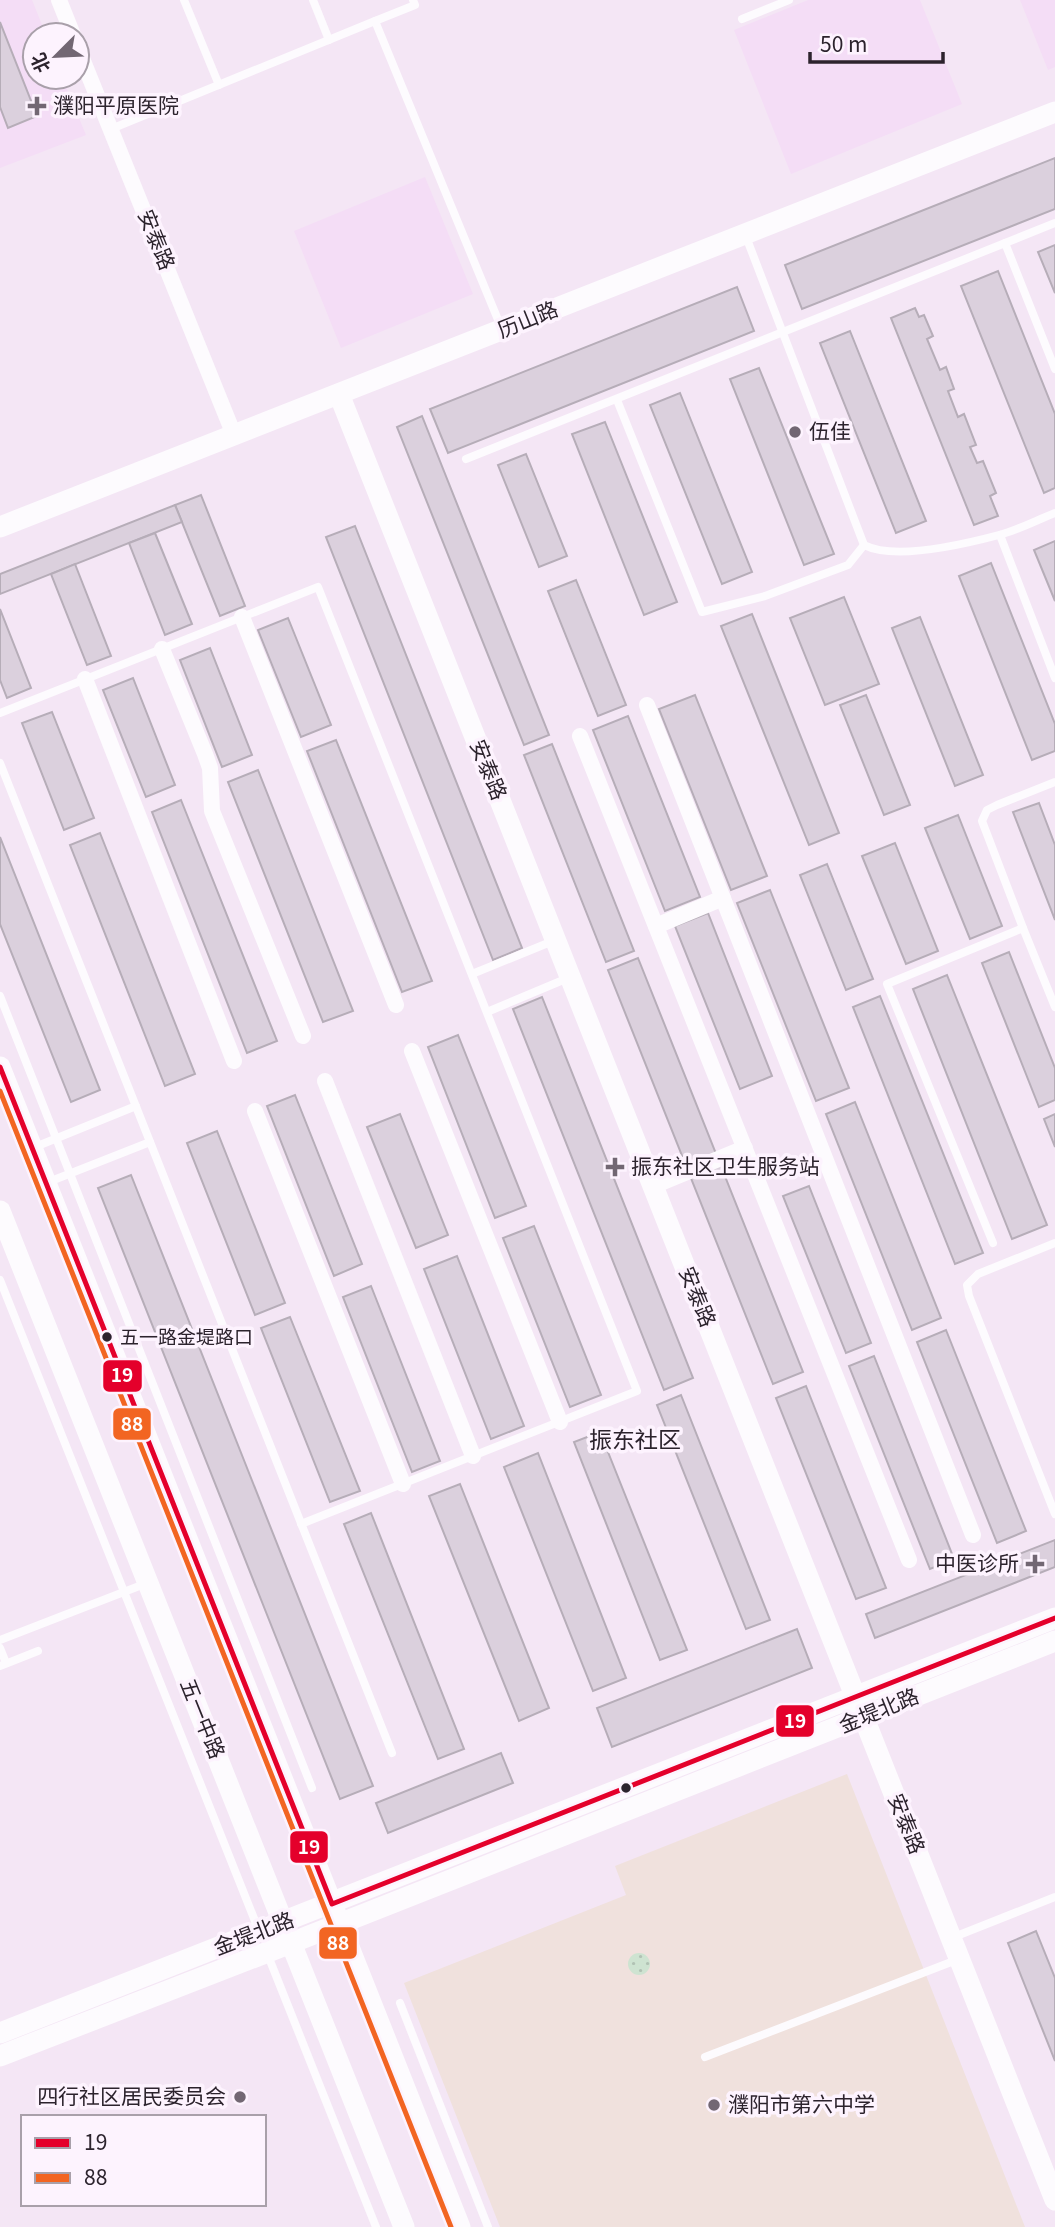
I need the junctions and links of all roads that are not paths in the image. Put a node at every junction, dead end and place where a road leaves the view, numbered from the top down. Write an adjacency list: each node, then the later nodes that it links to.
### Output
1 (59, 0): 7 (street)
2 (184, 0): 11 (lane)
3 (313, 0): 9 (lane)
4 (413, 0): 8 (lane)
5 (789, 0): 6 (lane)
6 (742, 19)
7 (67, 21)
8 (375, 21): 9 (lane); 17 (lane)
9 (329, 40): 11 (lane)
10 (91, 80): 13 (street, 安泰路)
11 (219, 85): 13 (lane)
12 (1055, 112): 15 (street, 历山路)
13 (111, 129): 22 (street, 安泰路)
14 (1055, 223): 16 (lane)
15 (745, 234): 17 (street, 历山路); 18 (lane)
16 (1005, 243): 18 (lane); 19 (lane)
17 (502, 330): 20 (street, 历山路)
18 (783, 333): 21 (lane); 27 (lane)
19 (1055, 369)
20 (339, 394): 22 (street, 历山路); 40 (street, 安泰路)
21 (617, 400): 23 (lane); 27 (lane)
22 (234, 435): 25 (street, 历山路)
23 (466, 459)
24 (1055, 513): 26 (lane)
25 (0, 527)
26 (1000, 535): 27 (lane); 30 (lane)
27 (864, 545)
28 (242, 617): 29 (lane); 41 (lane); 44 (street)
29 (162, 649): 31 (lane); 47 (street)
30 (1055, 678)
31 (85, 679): 33 (lane); 49 (street)
32 (647, 705): 37 (street)
33 (0, 713)
34 (580, 736): 38 (street)
35 (0, 763): 52 (lane)
36 (1055, 782): 39 (lane)
37 (723, 898): 38 (street); 70 (street)
38 (656, 926): 57 (street)
39 (1023, 928): 45 (lane); 62 (lane)
40 (556, 940): 41 (lane); 42 (street, 安泰路)
41 (472, 974): 46 (lane)
42 (571, 977): 46 (lane); 60 (street, 安泰路)
43 (0, 996): 54 (lane)
44 (396, 1005)
45 (1055, 1007)
46 (487, 1012): 65 (lane)
47 (303, 1036)
48 (412, 1051): 65 (street)
49 (233, 1061)
50 (0, 1067): 56 (street)
51 (325, 1081): 66 (street)
52 (136, 1107): 54 (lane); 55 (lane)
53 (255, 1111): 67 (street)
54 (56, 1138): 56 (lane); 58 (lane)
55 (150, 1142): 58 (lane); 69 (lane)
56 (32, 1148): 59 (street)
57 (745, 1148): 60 (street); 71 (street)
58 (70, 1174): 59 (lane); 83 (lane)
59 (46, 1184): 85 (street)
60 (653, 1186): 80 (street, 安泰路)
61 (0, 1211): 72 (street, 五一中路)
62 (993, 1243)
63 (1055, 1243): 68 (lane)
64 (0, 1280): 73 (lane)
65 (560, 1422): 66 (lane)
66 (473, 1456): 67 (lane)
67 (403, 1484): 69 (lane)
68 (1055, 1514)
69 (301, 1524): 82 (lane)
70 (973, 1535)
71 (909, 1560)
72 (147, 1583): 73 (lane); 86 (street, 五一中路)
73 (124, 1592): 75 (lane); 88 (lane)
74 (1055, 1618): 80 (street, 金堤北路)
75 (0, 1640)
76 (1055, 1641): 81 (street, 金堤北路)
77 (0, 1648): 79 (lane)
78 (38, 1651): 79 (lane)
79 (3, 1665)
80 (856, 1696): 81 (street, 安泰路); 85 (street, 金堤北路)
81 (864, 1717): 87 (street, 金堤北路); 89 (street, 安泰路)
82 (392, 1752)
83 (312, 1787)
84 (1055, 1897): 89 (lane)
85 (332, 1903): 86 (street, 金堤北路); 87 (street)
86 (283, 1923): 88 (street, 金堤北路); 90 (street, 五一中路)
87 (340, 1924): 90 (street, 金堤北路); 100 (street)
88 (259, 1932): 91 (lane); 94 (street, 金堤北路)
89 (951, 1938): 92 (street, 安泰路)
90 (291, 1943): 91 (street, 金堤北路); 99 (street, 五一中路)
91 (267, 1953): 95 (street, 金堤北路); 98 (lane)
92 (960, 1959): 96 (lane); 97 (street, 安泰路)
93 (400, 2003): 101 (lane)
94 (0, 2033)
95 (0, 2056)
96 (705, 2057)
97 (1055, 2200)
98 (376, 2227)
99 (404, 2227)
100 (460, 2227)
101 (488, 2227)

